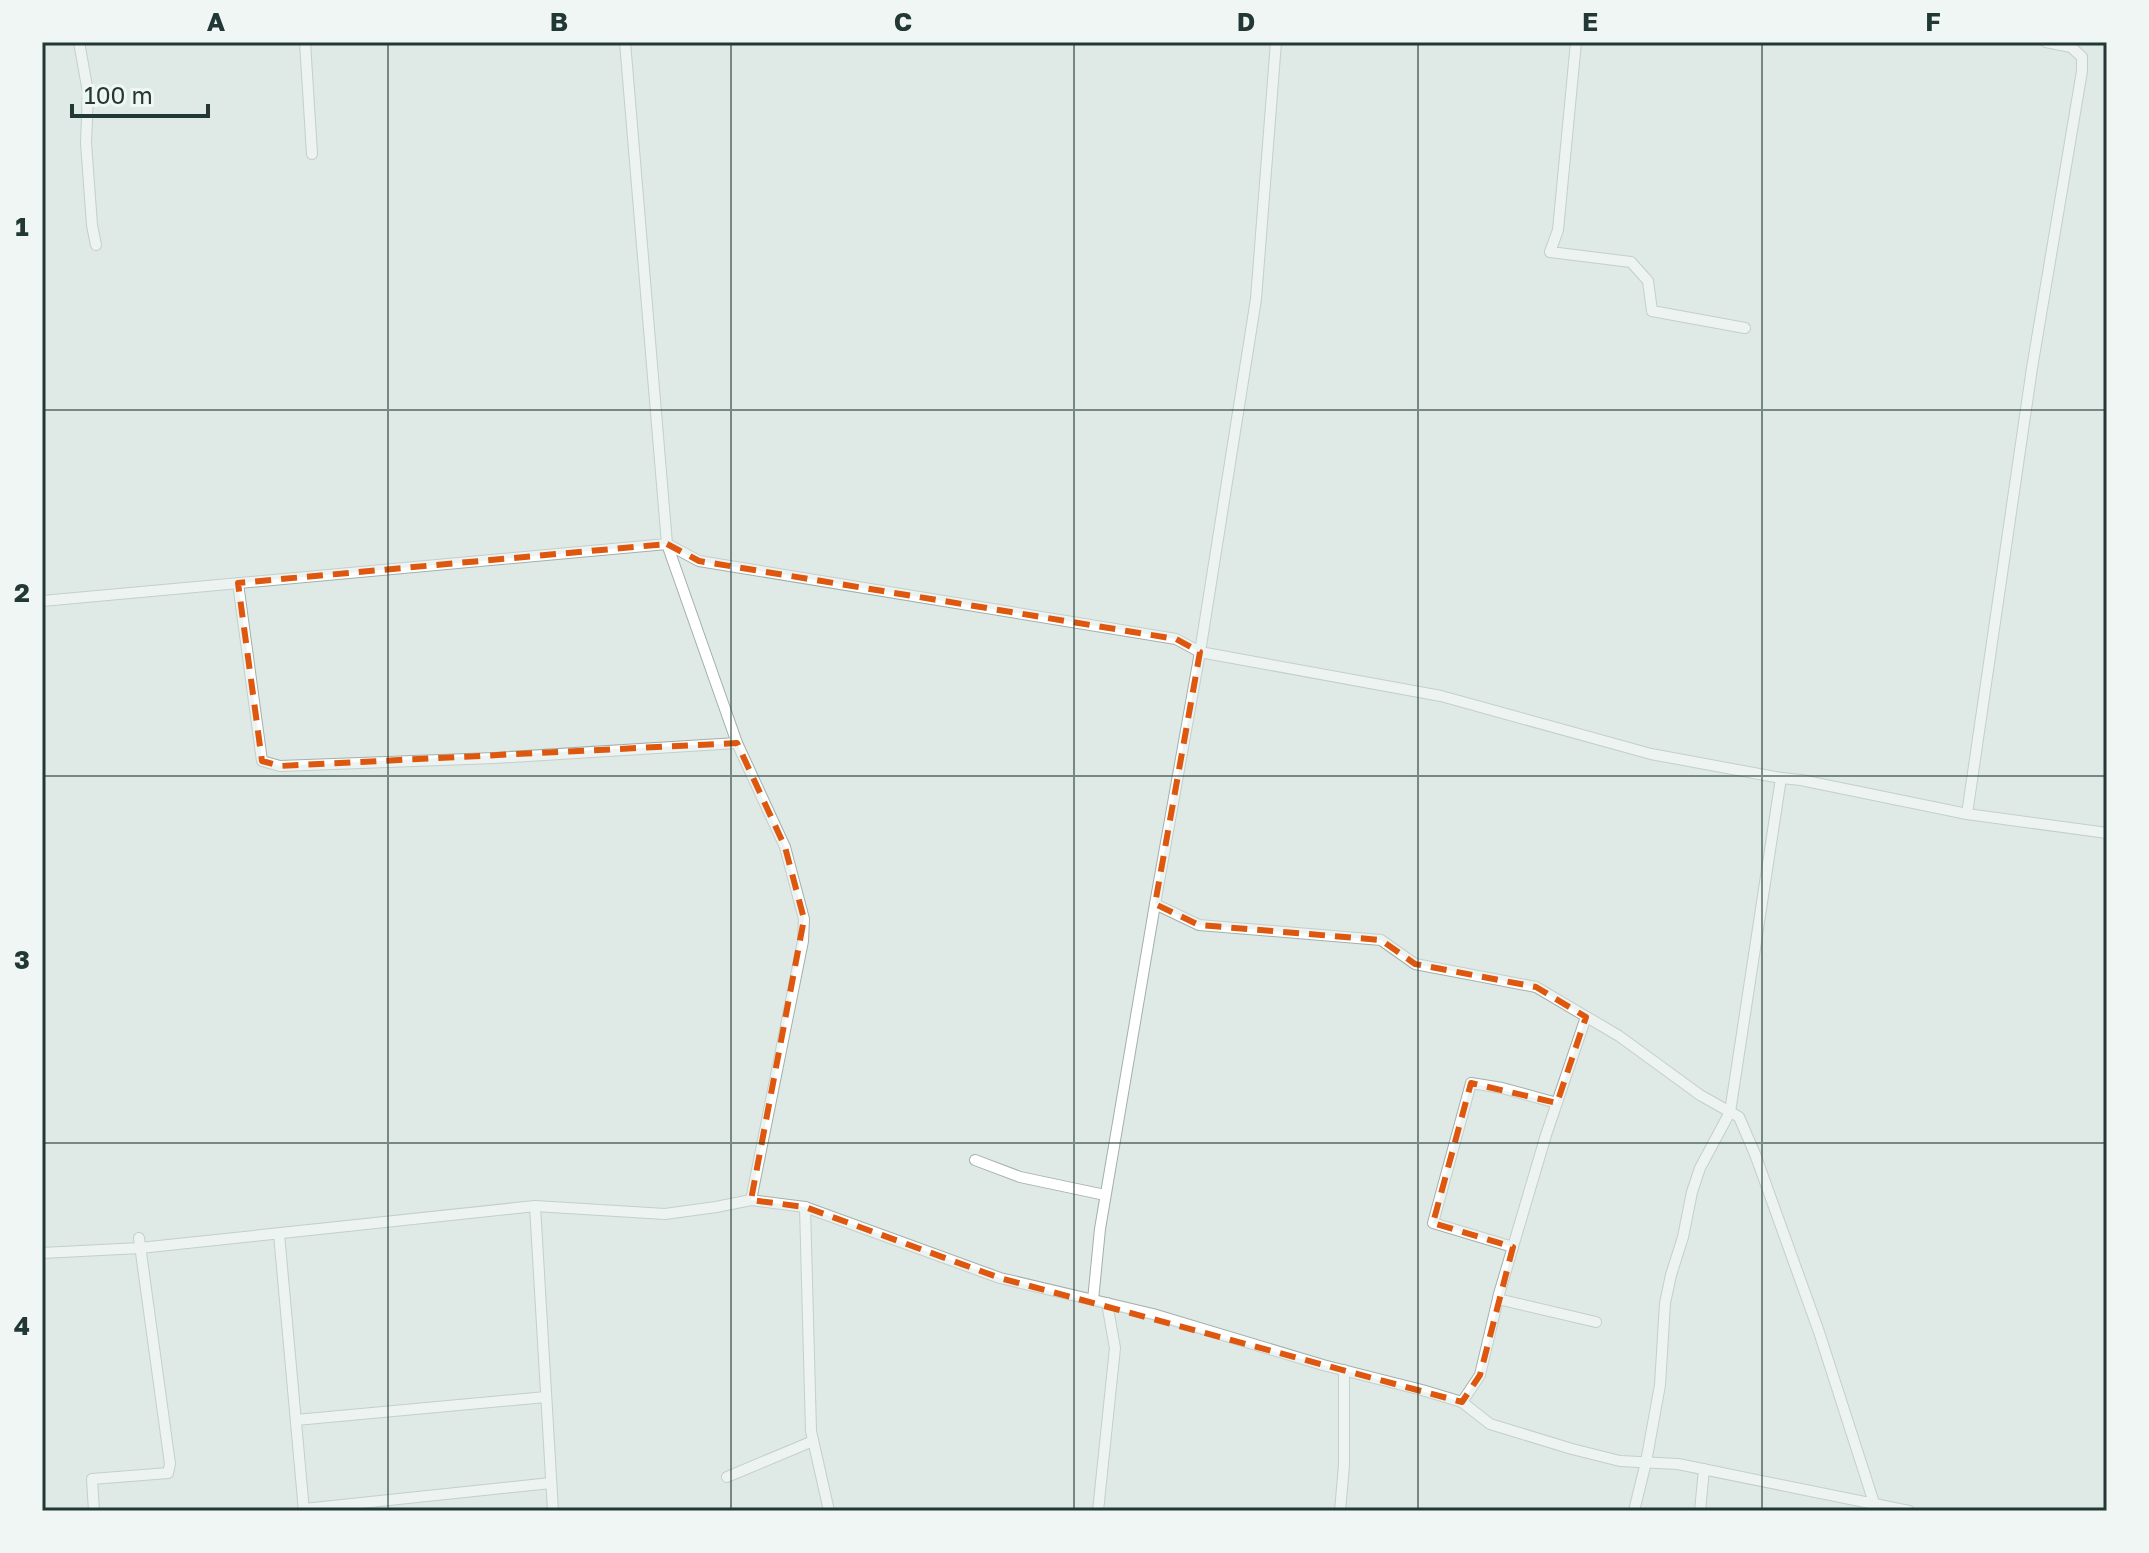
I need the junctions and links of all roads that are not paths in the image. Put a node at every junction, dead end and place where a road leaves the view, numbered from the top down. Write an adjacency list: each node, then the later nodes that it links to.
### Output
1 (79, 42): 8 (street)
2 (305, 42): 7 (street)
3 (625, 42): 10 (street)
4 (1276, 42): 13 (street)
5 (1576, 42): 9 (street)
6 (2046, 42): 16 (street)
7 (312, 154)
8 (96, 245)
9 (1745, 328)
10 (667, 544): 11 (street); 13 (street); 14 (street)
11 (238, 583): 12 (street); 14 (street)
12 (42, 601)
13 (1200, 652): 15 (street); 18 (street)
14 (737, 743): 24 (street)
15 (1781, 778): 16 (street); 21 (street)
16 (1967, 814): 17 (street)
17 (2107, 833)
18 (1155, 904): 19 (street); 23 (street)
19 (1586, 1017): 20 (street); 21 (street)
20 (1557, 1103): 29 (street); 29 (street)
21 (1730, 1112): 40 (street); 44 (street)
22 (975, 1160): 23 (street)
23 (1105, 1195): 32 (street)
24 (751, 1200): 25 (street); 26 (street)
25 (535, 1206): 27 (street); 36 (street)
26 (805, 1207): 32 (street); 39 (street)
27 (279, 1234): 28 (street); 38 (street)
28 (140, 1243): 30 (street); 46 (street)
29 (1513, 1247): 31 (street)
30 (42, 1253)
31 (1498, 1299): 34 (street); 37 (street)
32 (1093, 1300): 33 (street)
33 (1107, 1303): 35 (street); 49 (street)
34 (1596, 1322)
35 (1344, 1370): 37 (street); 50 (street)
36 (546, 1397): 38 (street); 43 (street)
37 (1462, 1402): 40 (street)
38 (296, 1420): 45 (street)
39 (813, 1441): 42 (street); 48 (street)
40 (1646, 1462): 41 (street); 51 (street)
41 (1704, 1469): 44 (street); 52 (street)
42 (727, 1477)
43 (551, 1483): 45 (street); 47 (street)
44 (1874, 1503): 53 (street)
45 (304, 1510)
46 (94, 1511)
47 (553, 1511)
48 (829, 1511)
49 (1098, 1511)
50 (1340, 1511)
51 (1634, 1511)
52 (1700, 1511)
53 (1909, 1511)

